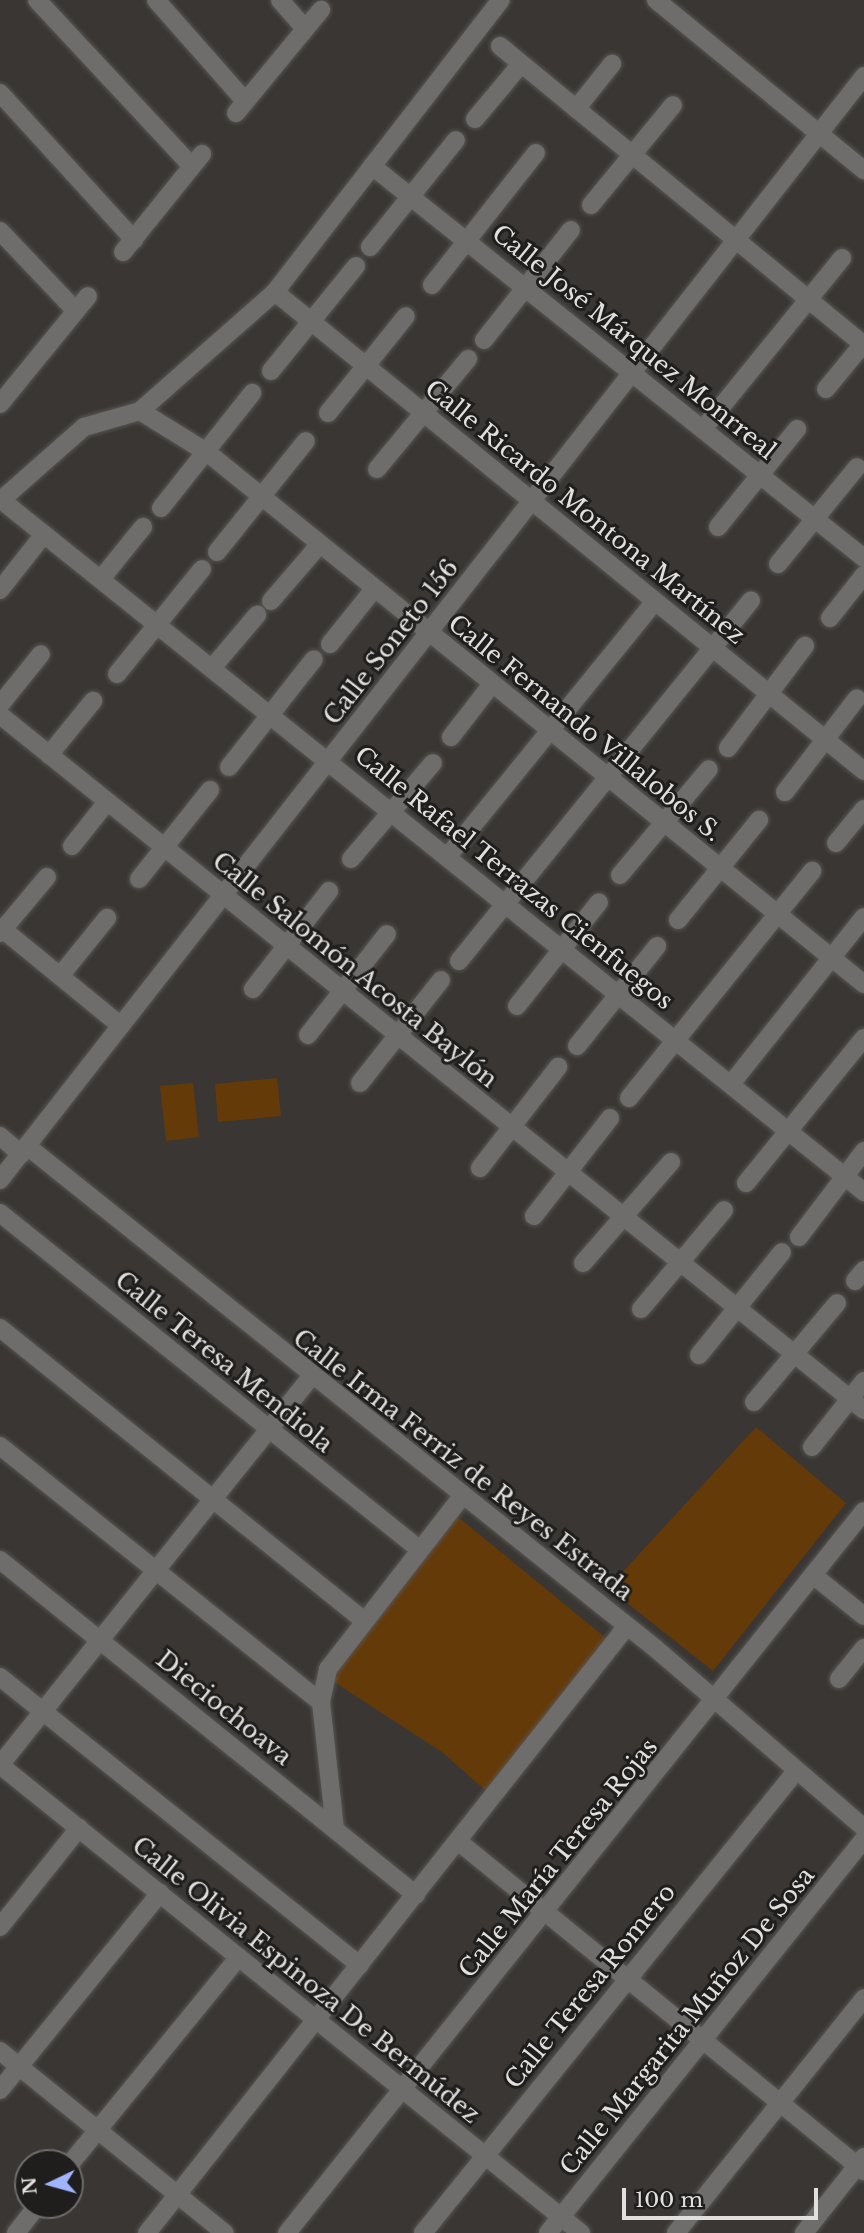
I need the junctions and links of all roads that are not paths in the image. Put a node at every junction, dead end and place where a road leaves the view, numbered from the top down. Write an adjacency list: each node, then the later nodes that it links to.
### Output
1 (37, 0): 12 (street)
2 (156, 0): 7 (street)
3 (280, 0): 7 (street)
4 (502, 0): 20 (street)
5 (656, 0): 16 (street)
6 (321, 10): 7 (street)
7 (305, 29)
8 (500, 46): 9 (street)
9 (521, 64): 14 (street); 15 (street)
10 (612, 64): 14 (street)
11 (864, 76): 16 (street, Calle Soneto 156)
12 (0, 93)
13 (673, 105): 19 (street)
14 (576, 109): 19 (street)
15 (475, 118)
16 (818, 132): 21 (street); 26 (street, Calle Soneto 156)
17 (456, 140): 22 (street)
18 (536, 153): 25 (street)
19 (631, 154): 23 (street); 26 (street)
20 (372, 166): 22 (street, Calle José Márquez Monrreal); 33 (street)
21 (864, 170)
22 (411, 196): 25 (street, Calle José Márquez Monrreal); 28 (street)
23 (591, 205)
24 (571, 230): 32 (street)
25 (467, 240): 31 (street); 32 (street, Calle José Márquez Monrreal)
26 (736, 240): 35 (street); 44 (street, Calle Soneto 156)
27 (4, 243): 36 (street)
28 (370, 247)
29 (842, 258): 35 (street)
30 (356, 266): 38 (street)
31 (432, 285)
32 (526, 286): 39 (street); 44 (street, Calle José Márquez Monrreal)
33 (275, 292): 38 (street, Calle Ricardo Montona Martínez); 48 (street)
34 (88, 296): 36 (street)
35 (807, 298): 40 (street); 51 (street)
36 (75, 310): 47 (street)
37 (406, 316): 42 (street)
38 (310, 320): 42 (street, Calle Ricardo Montona Martínez); 43 (street)
39 (484, 340)
40 (864, 345): 45 (street)
41 (468, 359): 49 (street)
42 (367, 366): 49 (street, Calle Ricardo Montona Martínez); 50 (street)
43 (271, 371)
44 (636, 373): 51 (street, Calle José Márquez Monrreal); 60 (street, Calle Soneto 156)
45 (826, 389)
46 (252, 393): 54 (street)
47 (0, 404)
48 (140, 411): 54 (street, Calle Fernando Villalobos S.); 59 (street)
49 (423, 412): 56 (street); 60 (street, Calle Ricardo Montona Martínez)
50 (328, 413)
51 (704, 428): 57 (street, Calle José Márquez Monrreal)
52 (797, 429): 57 (street)
53 (306, 441): 58 (street)
54 (208, 453): 58 (street, Calle Fernando Villalobos S.); 61 (street)
55 (857, 467): 62 (street)
56 (377, 469)
57 (761, 475): 62 (street, Calle José Márquez Monrreal); 64 (street)
58 (261, 496): 66 (street, Calle Fernando Villalobos S.); 67 (street)
59 (0, 500): 65 (street, Calle Rafael Terrazas Cienfuegos)
60 (533, 500): 77 (street, Calle Ricardo Montona Martínez); 81 (street, Calle Soneto 156)
61 (161, 508)
62 (817, 520): 68 (street, Calle José Márquez Monrreal); 69 (street)
63 (143, 527): 72 (street)
64 (718, 527)
65 (44, 534): 72 (street, Calle Rafael Terrazas Cienfuegos); 74 (street)
66 (320, 544): 73 (street, Calle Fernando Villalobos S.); 76 (street)
67 (217, 552)
68 (864, 558)
69 (778, 564)
70 (202, 569): 80 (street)
71 (864, 575): 79 (street)
72 (101, 579): 80 (street, Calle Rafael Terrazas Cienfuegos)
73 (374, 589): 81 (street, Calle Fernando Villalobos S.); 82 (street)
74 (0, 590)
75 (751, 600): 84 (street)
76 (271, 601)
77 (655, 601): 84 (street, Calle Ricardo Montona Martínez); 96 (street)
78 (257, 615): 87 (street)
79 (830, 618)
80 (156, 623): 87 (street, Calle Rafael Terrazas Cienfuegos); 88 (street)
81 (431, 635): 89 (street, Calle Fernando Villalobos S.); 101 (street, Calle Soneto 156)
82 (331, 644)
83 (805, 646): 90 (street)
84 (712, 648): 90 (street, Calle Ricardo Montona Martínez); 106 (street)
85 (41, 654): 93 (street)
86 (314, 660): 95 (street)
87 (212, 668): 95 (street, Calle Rafael Terrazas Cienfuegos)
88 (117, 674)
89 (492, 684): 96 (street, Calle Fernando Villalobos S.); 97 (street)
90 (769, 694): 98 (street, Calle Ricardo Montona Martínez); 99 (street)
91 (857, 698): 98 (street)
92 (93, 701): 100 (street)
93 (0, 705)
94 (0, 715): 100 (street, Calle Salomón Acosta Baylón)
95 (272, 715): 101 (street, Calle Rafael Terrazas Cienfuegos); 103 (street)
96 (549, 730): 106 (street, Calle Fernando Villalobos S.); 117 (street)
97 (451, 737)
98 (824, 739): 105 (street, Calle Ricardo Montona Martínez); 108 (street)
99 (728, 748)
100 (49, 755): 109 (street, Calle Salomón Acosta Baylón)
101 (329, 760): 111 (street, Calle Rafael Terrazas Cienfuegos); 125 (street, Calle Soneto 156)
102 (433, 763): 111 (street)
103 (229, 767)
104 (709, 769): 113 (street)
105 (864, 771)
106 (605, 775): 113 (street, Calle Fernando Villalobos S.); 126 (street)
107 (210, 790): 116 (street)
108 (785, 792)
109 (107, 802): 115 (street); 116 (street, Calle Salomón Acosta Baylón)
110 (864, 809): 114 (street)
111 (392, 811): 117 (street, Calle Rafael Terrazas Cienfuegos); 118 (street)
112 (759, 820): 119 (street)
113 (664, 823): 119 (street, Calle Fernando Villalobos S.); 121 (street)
114 (836, 843)
115 (72, 846)
116 (163, 847): 123 (street); 125 (street, Calle Salomón Acosta Baylón)
117 (448, 856): 126 (street, Calle Rafael Terrazas Cienfuegos)
118 (351, 859)
119 (721, 869): 128 (street, Calle Fernando Villalobos S.); 131 (street)
120 (812, 871): 128 (street)
121 (620, 875)
122 (47, 877): 132 (street)
123 (139, 879)
124 (329, 891): 134 (street)
125 (223, 895): 134 (street, Calle Salomón Acosta Baylón); 146 (street, Calle Soneto 156)
126 (504, 901): 136 (street, Calle Rafael Terrazas Cienfuegos); 138 (street)
127 (599, 902): 136 (street)
128 (777, 914): 137 (street, Calle Fernando Villalobos S.); 150 (street)
129 (864, 917): 137 (street)
130 (107, 918): 139 (street)
131 (678, 920)
132 (1, 930): 139 (street)
133 (387, 934): 143 (street)
134 (288, 946): 142 (street); 143 (street, Calle Salomón Acosta Baylón)
135 (657, 946): 144 (street)
136 (562, 947): 144 (street, Calle Rafael Terrazas Cienfuegos); 145 (street)
137 (830, 957): 141 (street, Calle Fernando Villalobos S.); 154 (street)
138 (459, 961)
139 (60, 976): 146 (street)
140 (441, 981): 148 (street)
141 (864, 984)
142 (253, 989)
143 (343, 991): 147 (street); 148 (street, Calle Salomón Acosta Baylón)
144 (618, 993): 150 (street, Calle Rafael Terrazas Cienfuegos); 151 (street)
145 (517, 1006)
146 (121, 1026): 160 (street, Calle Soneto 156)
147 (308, 1035)
148 (398, 1035): 153 (street); 157 (street, Calle Salomón Acosta Baylón)
149 (864, 1038): 158 (street)
150 (676, 1040): 154 (street, Calle Rafael Terrazas Cienfuegos); 155 (street)
151 (576, 1046)
152 (558, 1067): 157 (street)
153 (360, 1083)
154 (731, 1084): 158 (street, Calle Rafael Terrazas Cienfuegos)
155 (629, 1098)
156 (610, 1118): 164 (street)
157 (513, 1128): 163 (street); 164 (street, Calle Salomón Acosta Baylón)
158 (787, 1129): 165 (street, Calle Rafael Terrazas Cienfuegos); 167 (street)
159 (0, 1136): 160 (street)
160 (24, 1150): 166 (street, Calle Soneto 156); 183 (street, Calle Irma Ferriz de Reyes Estrada)
161 (864, 1151): 165 (street)
162 (671, 1162): 171 (street)
163 (480, 1168)
164 (569, 1172): 171 (street, Calle Salomón Acosta Baylón); 172 (street)
165 (844, 1176): 168 (street, Calle Rafael Terrazas Cienfuegos); 173 (street)
166 (0, 1180)
167 (746, 1184)
168 (864, 1192)
169 (724, 1210): 175 (street)
170 (0, 1213): 187 (street, Calle Teresa Mendiola)
171 (621, 1215): 175 (street, Calle Salomón Acosta Baylón); 176 (street)
172 (534, 1216)
173 (799, 1237)
174 (782, 1252): 178 (street)
175 (680, 1262): 178 (street, Calle Salomón Acosta Baylón); 179 (street)
176 (583, 1263)
177 (837, 1303): 182 (street)
178 (739, 1308): 181 (street); 182 (street, Calle Salomón Acosta Baylón)
179 (641, 1309)
180 (0, 1328): 191 (street)
181 (699, 1354)
182 (794, 1354): 185 (street); 186 (street, Calle Salomón Acosta Baylón)
183 (312, 1376): 187 (street); 190 (street, Calle Irma Ferriz de Reyes Estrada)
184 (864, 1381): 186 (street)
185 (754, 1402)
186 (857, 1404): 189 (street)
187 (270, 1432): 191 (street); 193 (street, Calle Teresa Mendiola)
188 (0, 1446): 195 (street)
189 (812, 1447)
190 (463, 1495): 193 (street, Calle Irma Ferriz de Reyes Estrada); 199 (street, Calle Irma Ferriz de Reyes Estrada)
191 (214, 1500): 195 (street); 198 (street)
192 (864, 1511): 196 (street, Calle María Teresa Rojas)
193 (419, 1549): 198 (street, Calle Irma Ferriz de Reyes Estrada)
194 (0, 1560): 200 (street, Dieciochoava)
195 (157, 1570): 200 (street); 205 (street)
196 (813, 1575): 197 (street); 204 (street, Calle María Teresa Rojas)
197 (864, 1616)
198 (362, 1619): 205 (street, Calle Irma Ferriz de Reyes Estrada)
199 (627, 1626): 204 (street, Calle Irma Ferriz de Reyes Estrada); 213 (street)
200 (100, 1640): 206 (street); 211 (street, Dieciochoava)
201 (864, 1648): 203 (street)
202 (0, 1678): 206 (street)
203 (839, 1679)
204 (717, 1701): 208 (street, Calle Irma Ferriz de Reyes Estrada); 216 (street, Calle María Teresa Rojas)
205 (321, 1702): 211 (street, Calle Irma Ferriz de Reyes Estrada)
206 (40, 1710): 207 (street); 219 (street)
207 (0, 1765): 209 (street, Calle Olivia Espinoza De Bermúdez)
208 (796, 1771): 210 (street, Calle Irma Ferriz de Reyes Estrada); 220 (street, Calle Teresa Romero)
209 (79, 1828): 214 (street, Calle Olivia Espinoza De Bermúdez); 217 (street)
210 (864, 1828)
211 (335, 1829): 215 (street, Dieciochoava)
212 (864, 1839): 223 (street, Calle Margarita Muñoz De Sosa)
213 (459, 1842): 215 (street); 216 (street)
214 (160, 1893): 218 (street, Calle Olivia Espinoza De Bermúdez); 225 (street)
215 (416, 1895): 219 (street)
216 (545, 1913): 220 (street); 227 (street, Calle María Teresa Rojas)
217 (0, 1927)
218 (239, 1957): 222 (street, Calle Olivia Espinoza De Bermúdez); 229 (street)
219 (360, 1965): 222 (street)
220 (627, 1980): 223 (street); 231 (street, Calle Teresa Romero)
221 (864, 1998): 228 (street)
222 (317, 2021): 227 (street, Calle Olivia Espinoza De Bermúdez); 233 (street)
223 (703, 2042): 228 (street); 234 (street, Calle Margarita Muñoz De Sosa)
224 (0, 2052): 225 (street)
225 (19, 2067): 226 (street); 229 (street)
226 (0, 2090)
227 (403, 2090): 231 (street, Calle Olivia Espinoza De Bermúdez); 239 (street, Calle María Teresa Rojas)
228 (781, 2103): 232 (street); 243 (street)
229 (98, 2129): 230 (street); 233 (street)
230 (82, 2149)
231 (484, 2155): 234 (street, Calle Olivia Espinoza De Bermúdez); 240 (street, Calle Teresa Romero)
232 (862, 2164): 244 (street)
233 (178, 2194): 237 (street); 238 (street)
234 (561, 2217): 241 (street, Calle Margarita Muñoz De Sosa); 242 (street, Calle Olivia Espinoza De Bermúdez)
235 (27, 2219): 236 (street)
236 (16, 2233)
237 (147, 2233)
238 (225, 2233)
239 (287, 2233)
240 (423, 2233)
241 (548, 2233)
242 (581, 2233)
243 (676, 2233)
244 (804, 2233)

